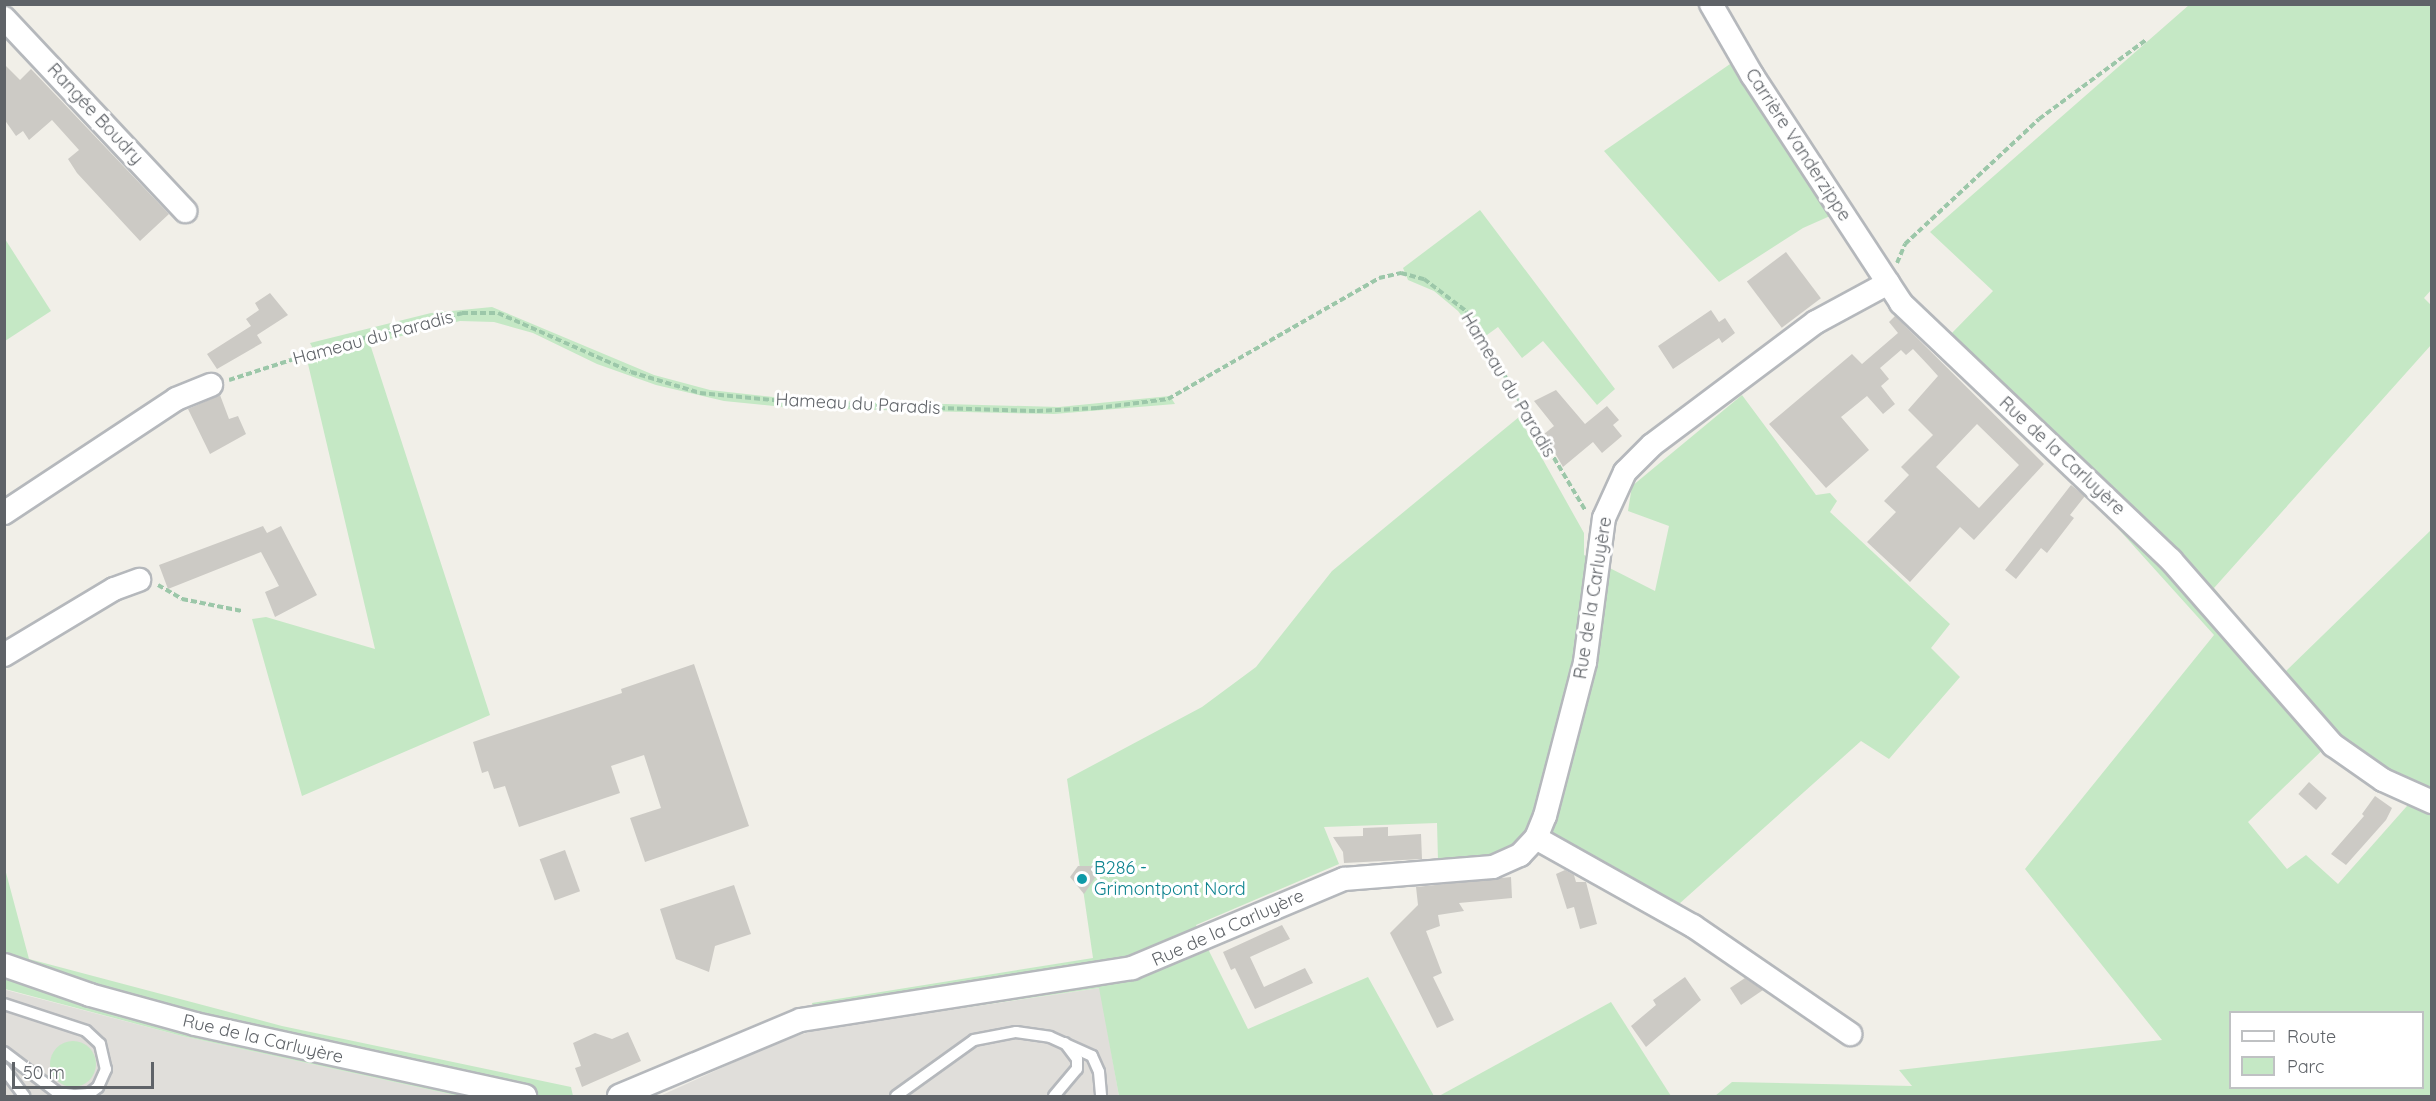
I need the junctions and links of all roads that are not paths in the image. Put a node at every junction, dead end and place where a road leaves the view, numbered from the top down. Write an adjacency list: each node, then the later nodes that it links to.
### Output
1 (1712, 4): 4 (street, Carrière Vanderzippe)
2 (4, 18): 3 (street, Rangée Boudry)
3 (185, 211)
4 (1888, 283): 9 (street, Rue de la Carluyère); 10 (street, Rue de la Carluyère)
5 (211, 386): 6 (street)
6 (4, 513)
7 (139, 580): 8 (street)
8 (4, 655)
9 (2432, 802)
10 (1536, 838): 13 (street); 20 (street, Rue de la Carluyère)
11 (4, 965): 19 (street, Rue de la Carluyère)
12 (4, 1004): 17 (lane)
13 (1850, 1034)
14 (1065, 1042): 21 (lane); 22 (lane); 23 (lane)
15 (4, 1052): 17 (lane)
16 (4, 1069): 18 (lane)
17 (100, 1092)
18 (24, 1096)
19 (525, 1096)
20 (619, 1096)
21 (896, 1096)
22 (1054, 1096)
23 (1101, 1096)

